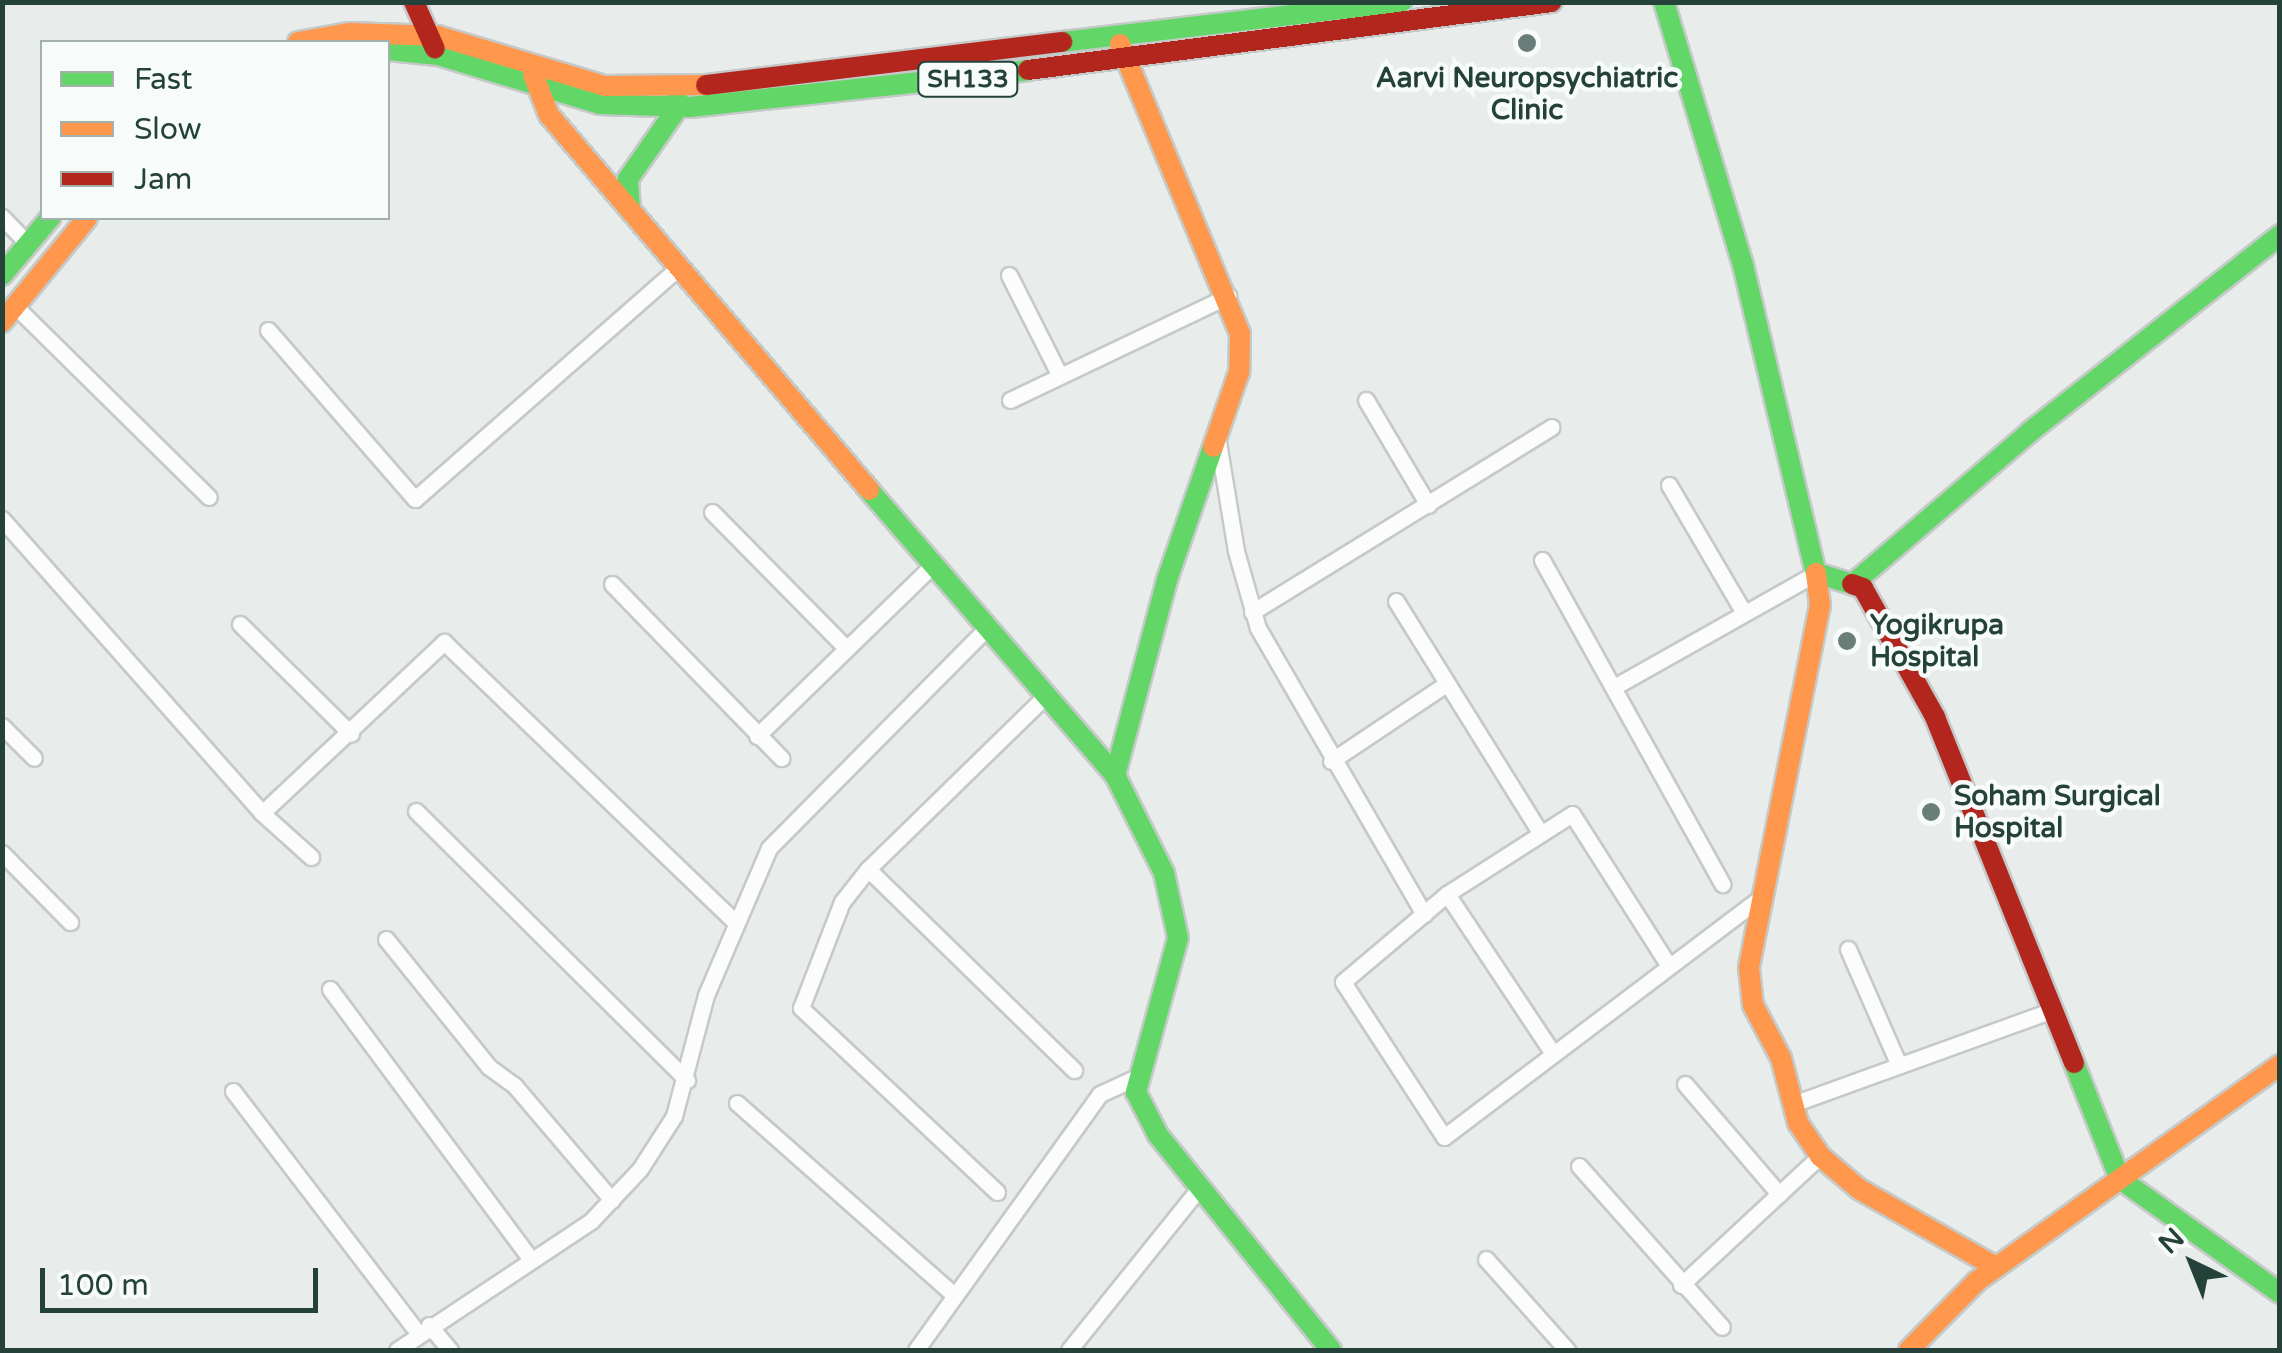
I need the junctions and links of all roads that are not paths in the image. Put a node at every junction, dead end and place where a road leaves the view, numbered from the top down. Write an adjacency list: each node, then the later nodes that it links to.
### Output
1 (414, 2): 7 (main road)
2 (1402, 2): 5 (main road)
3 (1552, 2): 9 (main road, SH133)
4 (1664, 2): 37 (main road)
5 (1119, 37): 9 (main road); 12 (main road)
6 (310, 40): 7 (main road)
7 (434, 46): 8 (main road, SH133); 10 (main road); 11 (main road, SH133)
8 (390, 50)
9 (1122, 60): 12 (main road, SH133); 22 (main road)
10 (531, 64): 11 (main road); 12 (main road)
11 (536, 88): 12 (main road, SH133); 13 (main road)
12 (677, 98): 13 (main road)
13 (630, 212): 19 (main road)
14 (2, 217): 18 (street)
15 (48, 220): 18 (main road)
16 (85, 220): 23 (main road)
17 (2280, 235): 38 (main road)
18 (28, 243): 20 (main road)
19 (678, 268): 24 (street); 36 (main road)
20 (2, 275)
21 (1009, 275): 25 (street)
22 (1228, 296): 25 (street); 29 (main road)
23 (9, 314): 31 (street)
24 (268, 330)
25 (1059, 374): 26 (street)
26 (1010, 400)
27 (1366, 400): 32 (street)
28 (1552, 427): 32 (street)
29 (1217, 436): 41 (street); 55 (main road)
30 (1669, 485): 42 (street)
31 (209, 496)
32 (1428, 505): 41 (street)
33 (712, 512): 45 (street)
34 (2, 519): 57 (street)
35 (1542, 560): 47 (street)
36 (933, 565): 44 (main road); 45 (street)
37 (1816, 572): 38 (main road); 42 (street); 64 (main road)
38 (1855, 582): 72 (main road)
39 (612, 584): 51 (street)
40 (1396, 601): 46 (street)
41 (1252, 612): 54 (street)
42 (1744, 613): 47 (street)
43 (240, 624): 50 (street)
44 (987, 628): 48 (main road); 67 (street)
45 (846, 649): 51 (street)
46 (1446, 684): 54 (street); 58 (street)
47 (1614, 686): 62 (street)
48 (1046, 696): 55 (main road); 61 (street)
49 (2, 726): 52 (street)
50 (351, 734): 57 (street); 67 (street)
51 (758, 736): 53 (street)
52 (34, 758)
53 (781, 758)
54 (1331, 761): 65 (street)
55 (1115, 775): 77 (main road)
56 (416, 810): 78 (street)
57 (262, 813): 60 (street)
58 (1541, 834): 63 (street); 70 (street)
59 (2, 854): 66 (street)
60 (311, 857)
61 (868, 869): 76 (street); 87 (street)
62 (1722, 884)
63 (1448, 894): 65 (street); 73 (street)
64 (1760, 898): 70 (street); 82 (main road)
65 (1424, 914): 73 (street)
66 (70, 922)
67 (736, 923): 78 (street)
68 (386, 939): 89 (street)
69 (1848, 948): 75 (street)
70 (1668, 966): 73 (street)
71 (330, 988): 91 (street)
72 (2053, 1010): 75 (street); 85 (main road)
73 (1552, 1052)
74 (2280, 1065): 85 (main road)
75 (1899, 1066): 82 (street)
76 (1074, 1070)
77 (1139, 1076): 86 (main road); 95 (street)
78 (688, 1080): 89 (street)
79 (1685, 1084): 88 (street)
80 (233, 1091): 97 (street)
81 (737, 1103): 95 (street)
82 (1793, 1104): 83 (main road)
83 (1820, 1156): 88 (street); 92 (main road)
84 (1579, 1166): 93 (street)
85 (2120, 1179): 92 (main road); 94 (main road)
86 (1200, 1187): 101 (street); 102 (main road)
87 (997, 1192)
88 (1778, 1194): 93 (street)
89 (612, 1200): 91 (street)
90 (1486, 1259): 103 (street)
91 (531, 1260): 97 (street)
92 (1996, 1267): 104 (main road)
93 (1680, 1285): 96 (street)
94 (2280, 1293)
95 (954, 1294): 100 (street)
96 (1722, 1327)
97 (424, 1329): 98 (street); 99 (street)
98 (397, 1350)
99 (450, 1350)
100 (916, 1350)
101 (1069, 1350)
102 (1331, 1350)
103 (1566, 1350)
104 (1909, 1350)

